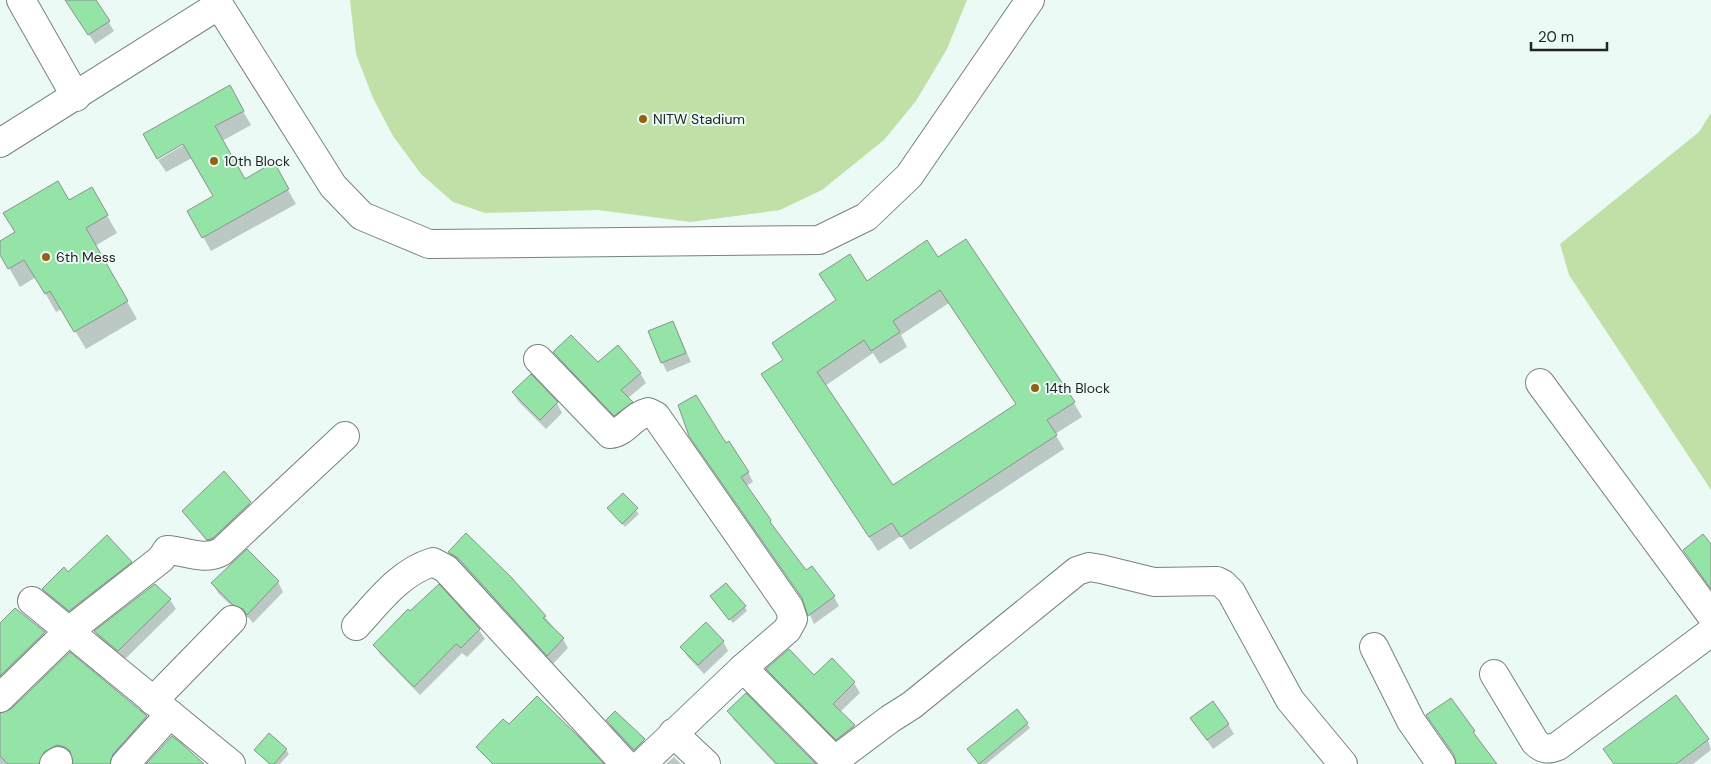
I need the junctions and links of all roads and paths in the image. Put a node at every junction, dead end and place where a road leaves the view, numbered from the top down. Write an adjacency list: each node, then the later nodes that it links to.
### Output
1 (21, 0): 4 (street)
2 (1030, 0): 3 (street)
3 (218, 2): 4 (street)
4 (76, 97): 5 (street)
5 (0, 143)
6 (538, 359): 16 (street)
7 (1540, 383): 10 (street)
8 (345, 436): 13 (street)
9 (32, 602): 13 (street)
10 (1711, 615)
11 (232, 620): 19 (street)
12 (356, 626): 25 (street)
13 (69, 631): 18 (street); 19 (street)
14 (1711, 632): 17 (street)
15 (1374, 647): 29 (street)
16 (742, 668): 20 (street); 22 (street)
17 (1494, 674)
18 (0, 698)
19 (162, 708): 21 (street); 23 (street)
20 (673, 734): 26 (street); 27 (street)
21 (204, 755): 24 (street)
22 (836, 763): 28 (street)
23 (125, 764)
24 (231, 764)
25 (625, 764)
26 (642, 764)
27 (706, 764)
28 (1343, 764)
29 (1441, 764)

